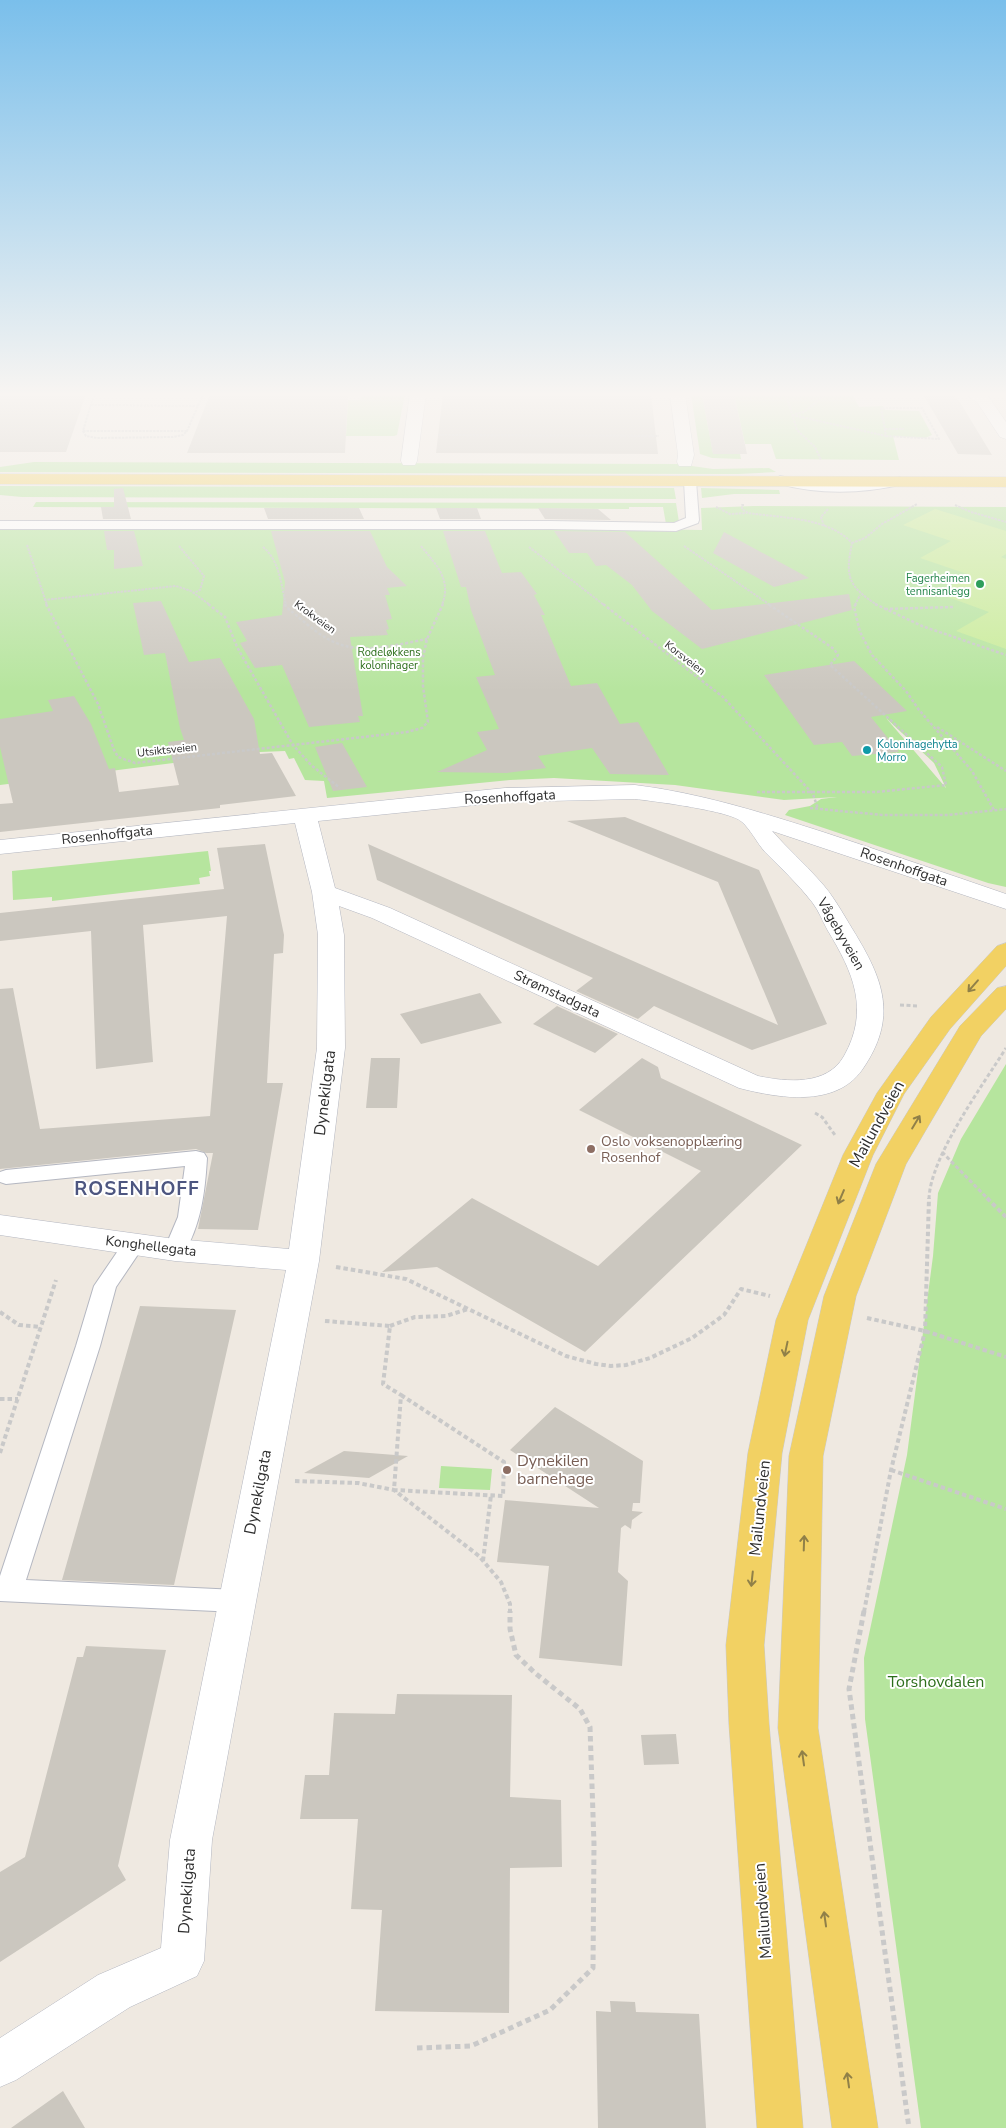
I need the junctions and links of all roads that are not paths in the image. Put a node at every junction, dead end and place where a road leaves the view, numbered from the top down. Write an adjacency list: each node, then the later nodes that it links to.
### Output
1 (691, 493): 2 (lane)
2 (0, 525)
3 (753, 804): 4 (street, Rosenhoffgata); 7 (street, Rosenhoffgata); 10 (street, Vågebyveien)
4 (306, 816): 5 (street, Rosenhoffgata); 6 (street, Dynekilgata)
5 (0, 847)
6 (324, 892): 10 (street, Strømstadgata); 15 (street, Dynekilgata)
7 (1006, 902)
8 (1006, 951): 19 (main road, Mailundveien, one-way to 19)
9 (1006, 994): 20 (main road, one-way to 9)
10 (792, 1089)
11 (6, 1176): 14 (lane)
12 (0, 1225): 13 (street, Konghellegata)
13 (134, 1244): 14 (street, Konghellegata); 16 (lane)
14 (175, 1250): 15 (street, Konghellegata)
15 (303, 1261): 17 (street, Dynekilgata)
16 (4, 1590): 17 (lane)
17 (237, 1601): 18 (street, Dynekilgata)
18 (0, 2064)
19 (780, 2128)
20 (855, 2128)

